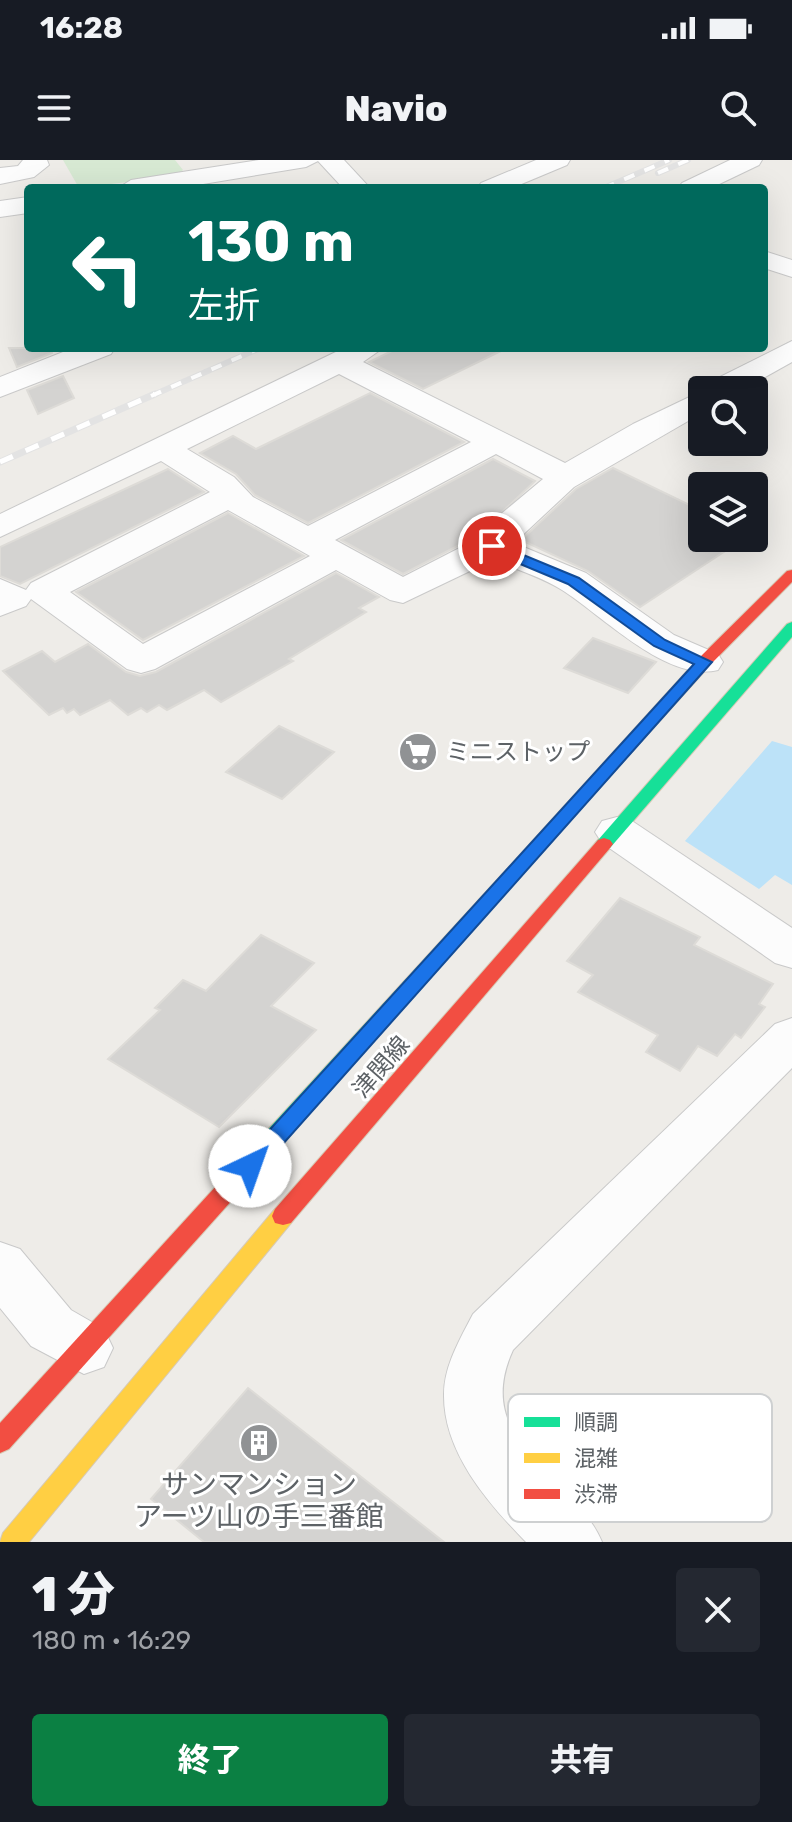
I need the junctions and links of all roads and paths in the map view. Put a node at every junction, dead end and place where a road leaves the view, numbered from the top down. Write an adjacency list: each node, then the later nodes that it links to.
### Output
1 (35, 160): 7 (street)
2 (306, 160): 6 (street)
3 (330, 160): 10 (street)
4 (558, 160): 8 (street)
5 (750, 160): 11 (street)
6 (202, 175): 9 (street)
7 (0, 176)
8 (489, 180)
9 (153, 184)
10 (353, 184)
11 (699, 184)
12 (24, 206): 13 (street)
13 (0, 209)
14 (768, 260): 15 (street)
15 (792, 269)
16 (792, 350): 19 (street)
17 (88, 352): 20 (street)
18 (353, 355): 22 (street); 23 (street)
19 (745, 376)
20 (2, 381)
21 (688, 408): 24 (street)
22 (497, 441): 24 (street); 28 (street)
23 (162, 448): 25 (street); 26 (street)
24 (564, 476): 27 (street)
25 (232, 494): 28 (street); 28 (street)
26 (0, 527)
27 (492, 546): 28 (street); 33 (street)
28 (324, 548)
29 (792, 574): 33 (main road, 津関線)
30 (0, 590): 31 (street)
31 (0, 605)
32 (792, 627): 34 (main road, 津関線)
33 (704, 662): 38 (main road, 津関線)
34 (617, 832): 35 (street); 42 (main road, 津関線)
35 (792, 951)
36 (792, 1037): 40 (street)
37 (0, 1266): 38 (street)
38 (84, 1348): 39 (main road, 津関線)
39 (0, 1441)
40 (508, 1478)
41 (551, 1522): 43 (street)
42 (12, 1542)
43 (570, 1542)

